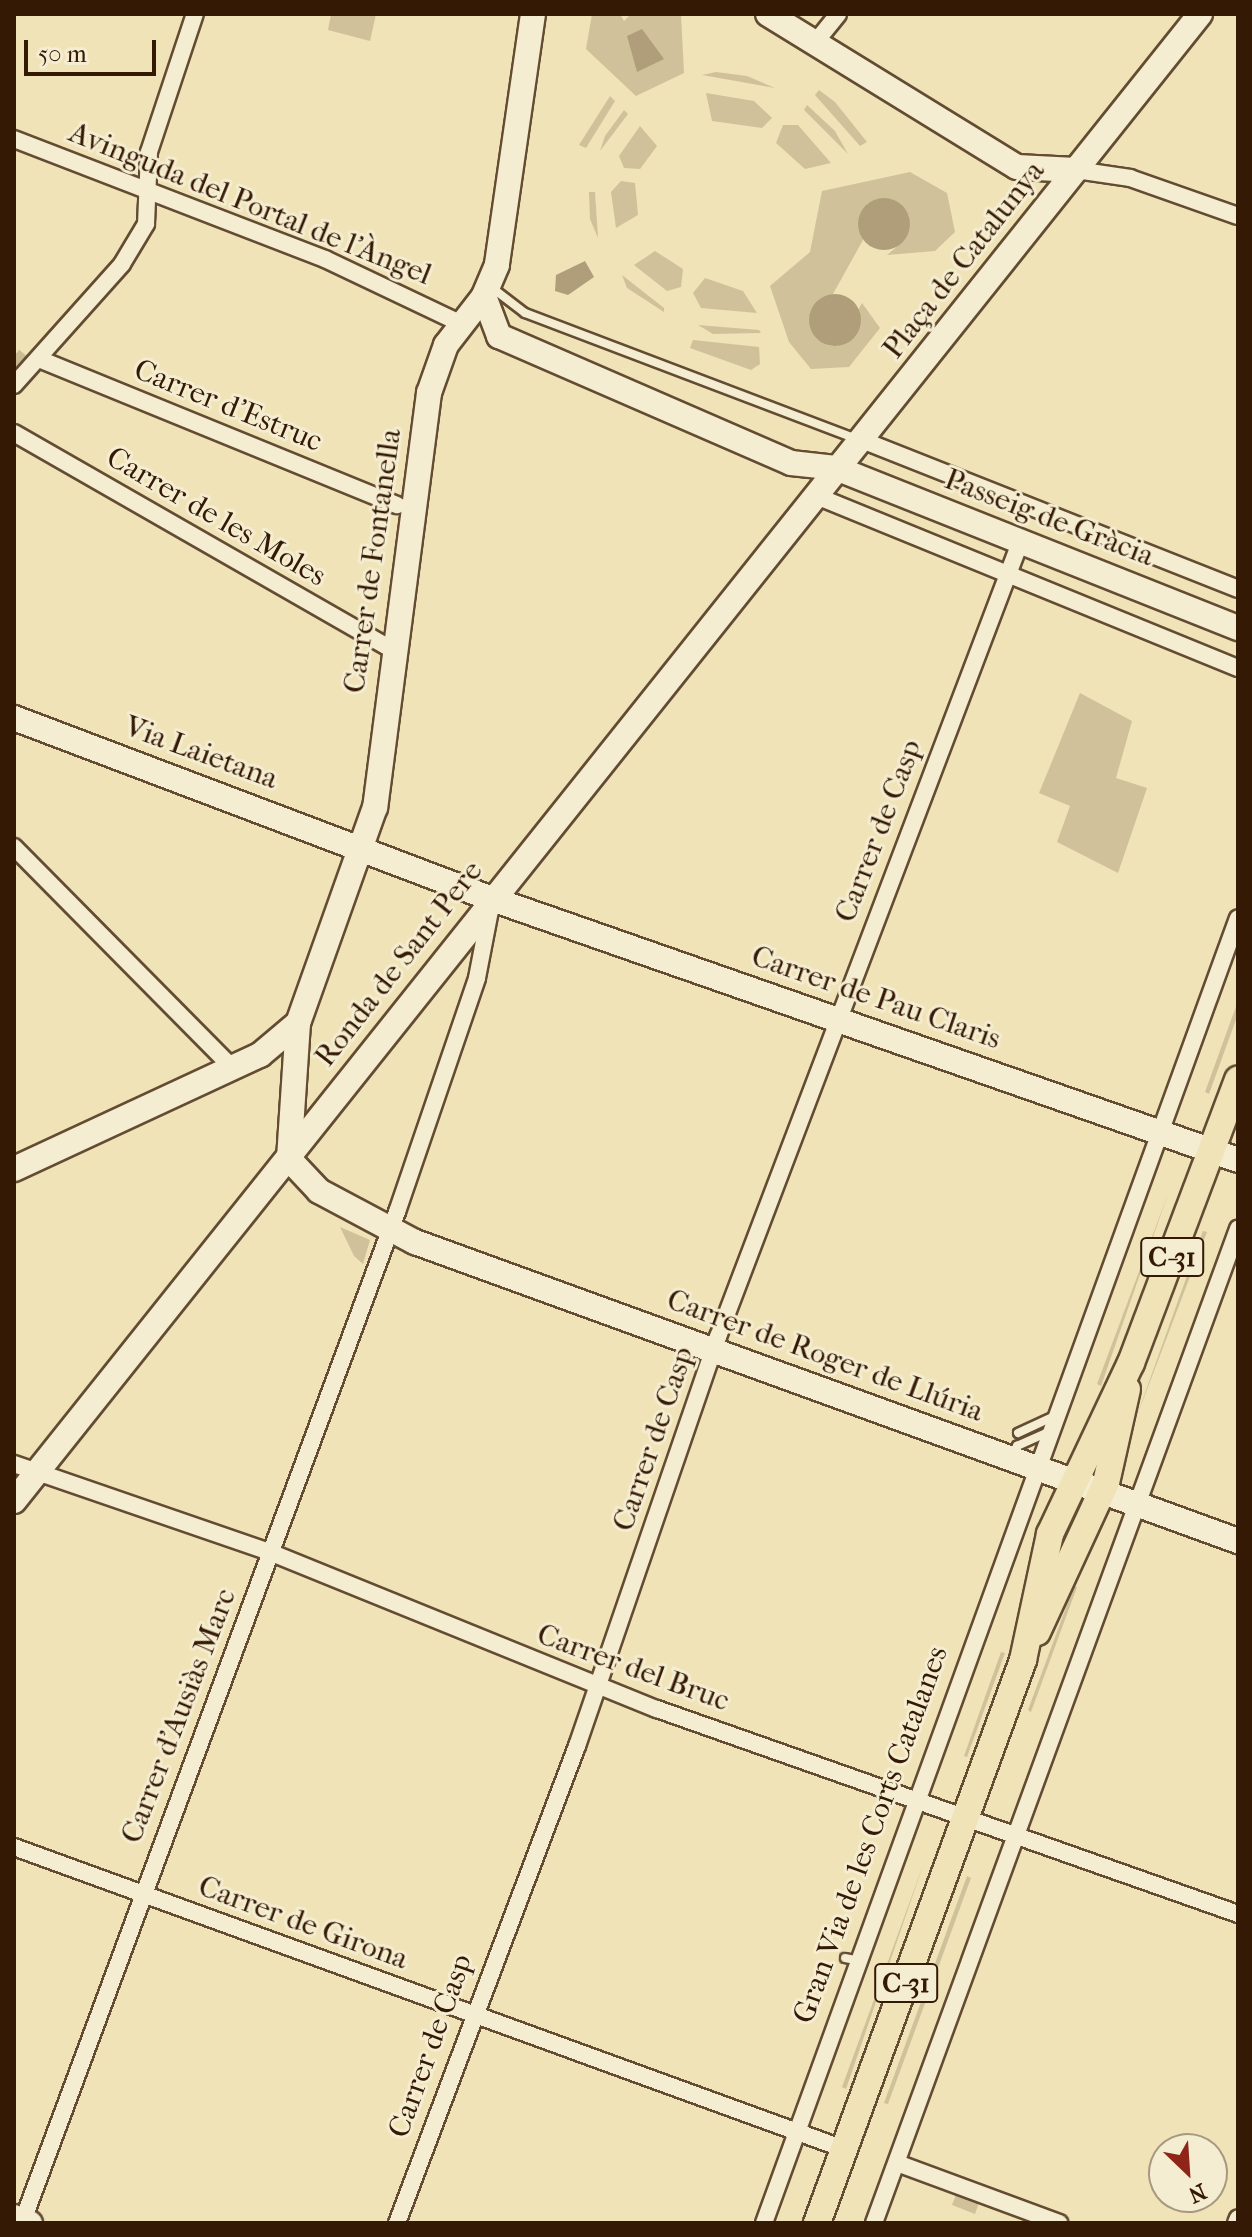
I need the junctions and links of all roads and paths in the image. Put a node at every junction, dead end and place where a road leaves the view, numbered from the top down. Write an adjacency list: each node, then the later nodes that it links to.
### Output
1 (195, 14): 9 (street)
2 (533, 14): 11 (main road)
3 (768, 14): 6 (main road, Plaça de Catalunya)
4 (838, 14): 6 (street)
5 (1200, 14): 8 (main road)
6 (814, 44): 8 (main road, Plaça de Catalunya)
7 (14, 139): 9 (street, Avinguda del Portal de l'Àngel)
8 (1076, 170): 10 (street); 16 (main road, Plaça de Catalunya)
9 (147, 188): 12 (street, Avinguda del Portal de l'Àngel); 13 (street)
10 (1238, 216)
11 (486, 290): 12 (main road, Carrer de Fontanella); 16 (lane); 18 (main road)
12 (462, 324): 25 (main road, Carrer de Fontanella)
13 (31, 364): 14 (street); 20 (street, Carrer d'Estruc)
14 (14, 385)
15 (14, 433): 25 (street, Carrer de les Moles)
16 (862, 440): 17 (main road, Plaça de Catalunya); 23 (street)
17 (836, 468): 18 (main road); 19 (main road, Ronda de Sant Pere); 21 (main road, Passeig de Gràcia)
18 (809, 470): 19 (main road)
19 (814, 495): 22 (street); 30 (main road, Ronda de Sant Pere)
20 (397, 505)
21 (1021, 540): 22 (street, Carrer de Casp); 24 (main road, Passeig de Gràcia)
22 (1006, 577): 26 (street); 32 (street, Carrer de Casp)
23 (1238, 589)
24 (1238, 628)
25 (391, 649): 29 (main road, Carrer de Fontanella)
26 (1238, 668)
27 (14, 718): 29 (main road, Via Laietana)
28 (14, 847): 34 (street)
29 (364, 849): 30 (main road, Via Laietana); 33 (main road, Carrer de Fontanella)
30 (492, 899): 32 (main road, Carrer de Pau Claris); 38 (main road, Ronda de Sant Pere); 42 (street, Carrer d'Ausiàs Marc)
31 (1238, 918): 36 (street, Gran Via de les Corts Catalanes)
32 (839, 1020): 36 (main road, Carrer de Pau Claris); 43 (street, Carrer de Casp)
33 (298, 1023): 34 (main road); 38 (main road)
34 (221, 1055): 40 (main road)
35 (1238, 1080): 37 (main road, C-31)
36 (1159, 1132): 37 (main road, Carrer de Pau Claris); 45 (street, Gran Via de les Corts Catalanes)
37 (1212, 1150): 39 (main road, Carrer de Pau Claris); 44 (main road, C-31)
38 (289, 1159): 42 (main road, Carrer de Roger de Llúria); 48 (main road, Ronda de Sant Pere)
39 (1238, 1160)
40 (14, 1169)
41 (1238, 1229): 53 (street)
42 (390, 1230): 43 (main road, Carrer de Roger de Llúria); 55 (street, Carrer d'Ausiàs Marc)
43 (714, 1349): 47 (main road, Carrer de Roger de Llúria); 57 (street, Carrer de Casp)
44 (1131, 1363): 50 (main road, C-31); 51 (main road, C-31)
45 (1056, 1422): 46 (lane); 47 (lane); 49 (street, Gran Via de les Corts Catalanes)
46 (1018, 1433)
47 (1013, 1459): 49 (main road, Carrer de Roger de Llúria)
48 (25, 1468): 52 (main road, Ronda de Sant Pere); 55 (street, Carrer del Bruc)
49 (1040, 1470): 50 (main road, Carrer de Roger de Llúria); 58 (street, Gran Via de les Corts Catalanes)
50 (1070, 1480): 51 (main road, Carrer de Roger de Llúria); 56 (main road, C-31)
51 (1102, 1492): 53 (main road, Carrer de Roger de Llúria); 56 (main road, C-31)
52 (14, 1501)
53 (1137, 1504): 54 (main road, Carrer de Roger de Llúria); 60 (street)
54 (1238, 1541)
55 (272, 1553): 57 (street, Carrer del Bruc); 62 (street, Carrer d'Ausiàs Marc)
56 (1023, 1660): 59 (main road, C-31)
57 (598, 1687): 58 (street, Carrer del Bruc); 64 (street, Carrer de Casp)
58 (919, 1799): 59 (street, Carrer del Bruc); 65 (street, Gran Via de les Corts Catalanes)
59 (968, 1817): 60 (street, Carrer del Bruc); 66 (main road, C-31)
60 (1018, 1833): 63 (street, Carrer del Bruc); 67 (street)
61 (14, 1847): 62 (street, Carrer de Girona)
62 (141, 1894): 64 (street, Carrer de Girona); 68 (street, Carrer d'Ausiàs Marc)
63 (1238, 1914)
64 (472, 2014): 65 (street, Carrer de Girona); 69 (street, Carrer de Casp)
65 (797, 2133): 66 (street, Carrer de Girona); 70 (street, Gran Via de les Corts Catalanes)
66 (844, 2149): 71 (main road, C-31)
67 (897, 2163): 72 (street); 73 (street)
68 (22, 2221)
69 (397, 2223)
70 (764, 2223)
71 (817, 2223)
72 (874, 2223)
73 (1059, 2223)

